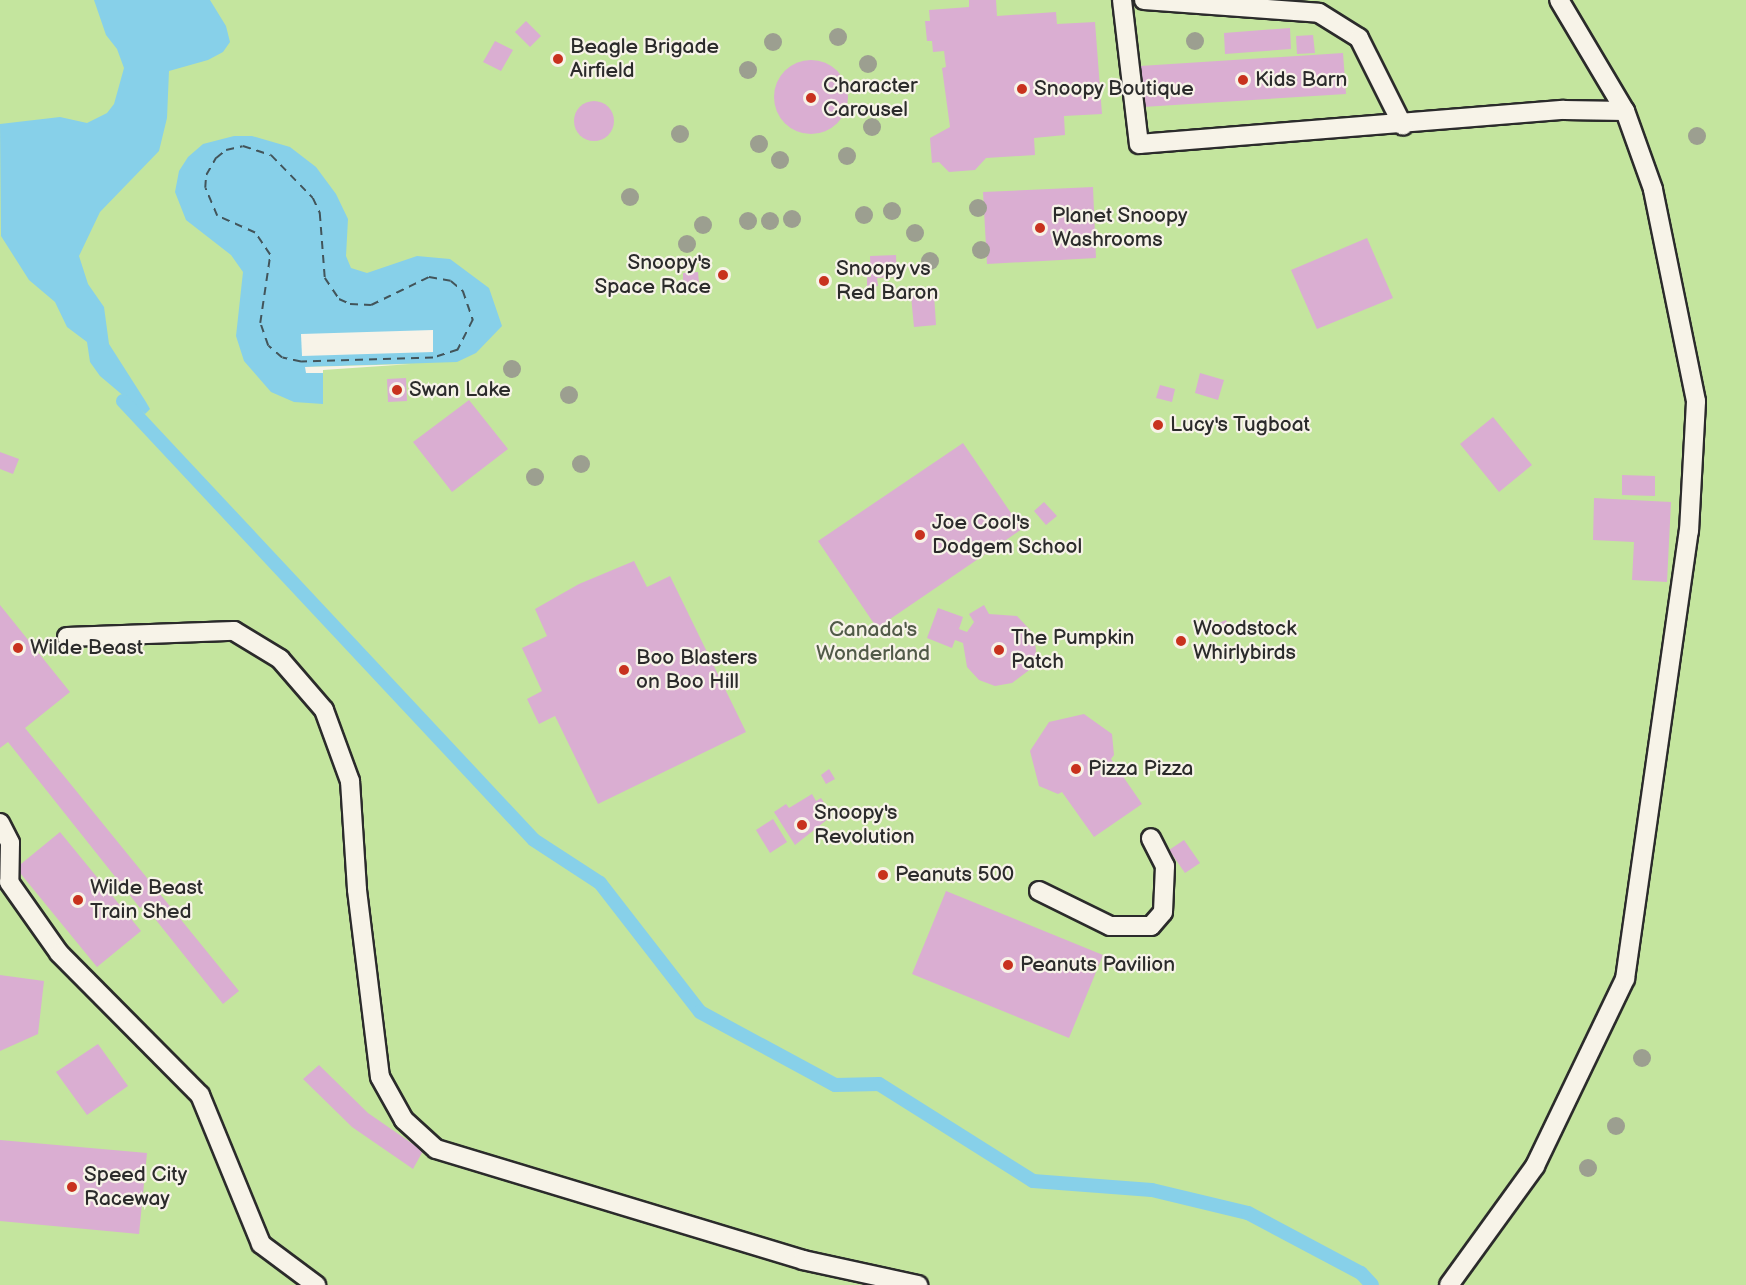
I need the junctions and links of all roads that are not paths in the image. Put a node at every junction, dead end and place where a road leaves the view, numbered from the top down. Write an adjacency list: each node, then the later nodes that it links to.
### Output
1 (1122, 0): 5 (lane)
2 (1144, 0): 5 (lane)
3 (1559, 0): 4 (lane)
4 (1625, 111): 5 (lane); 12 (lane)
5 (1403, 126)
6 (67, 637): 11 (lane)
7 (0, 823): 10 (lane)
8 (1151, 838): 9 (lane)
9 (1039, 891)
10 (315, 1285)
11 (918, 1285)
12 (1449, 1285)

